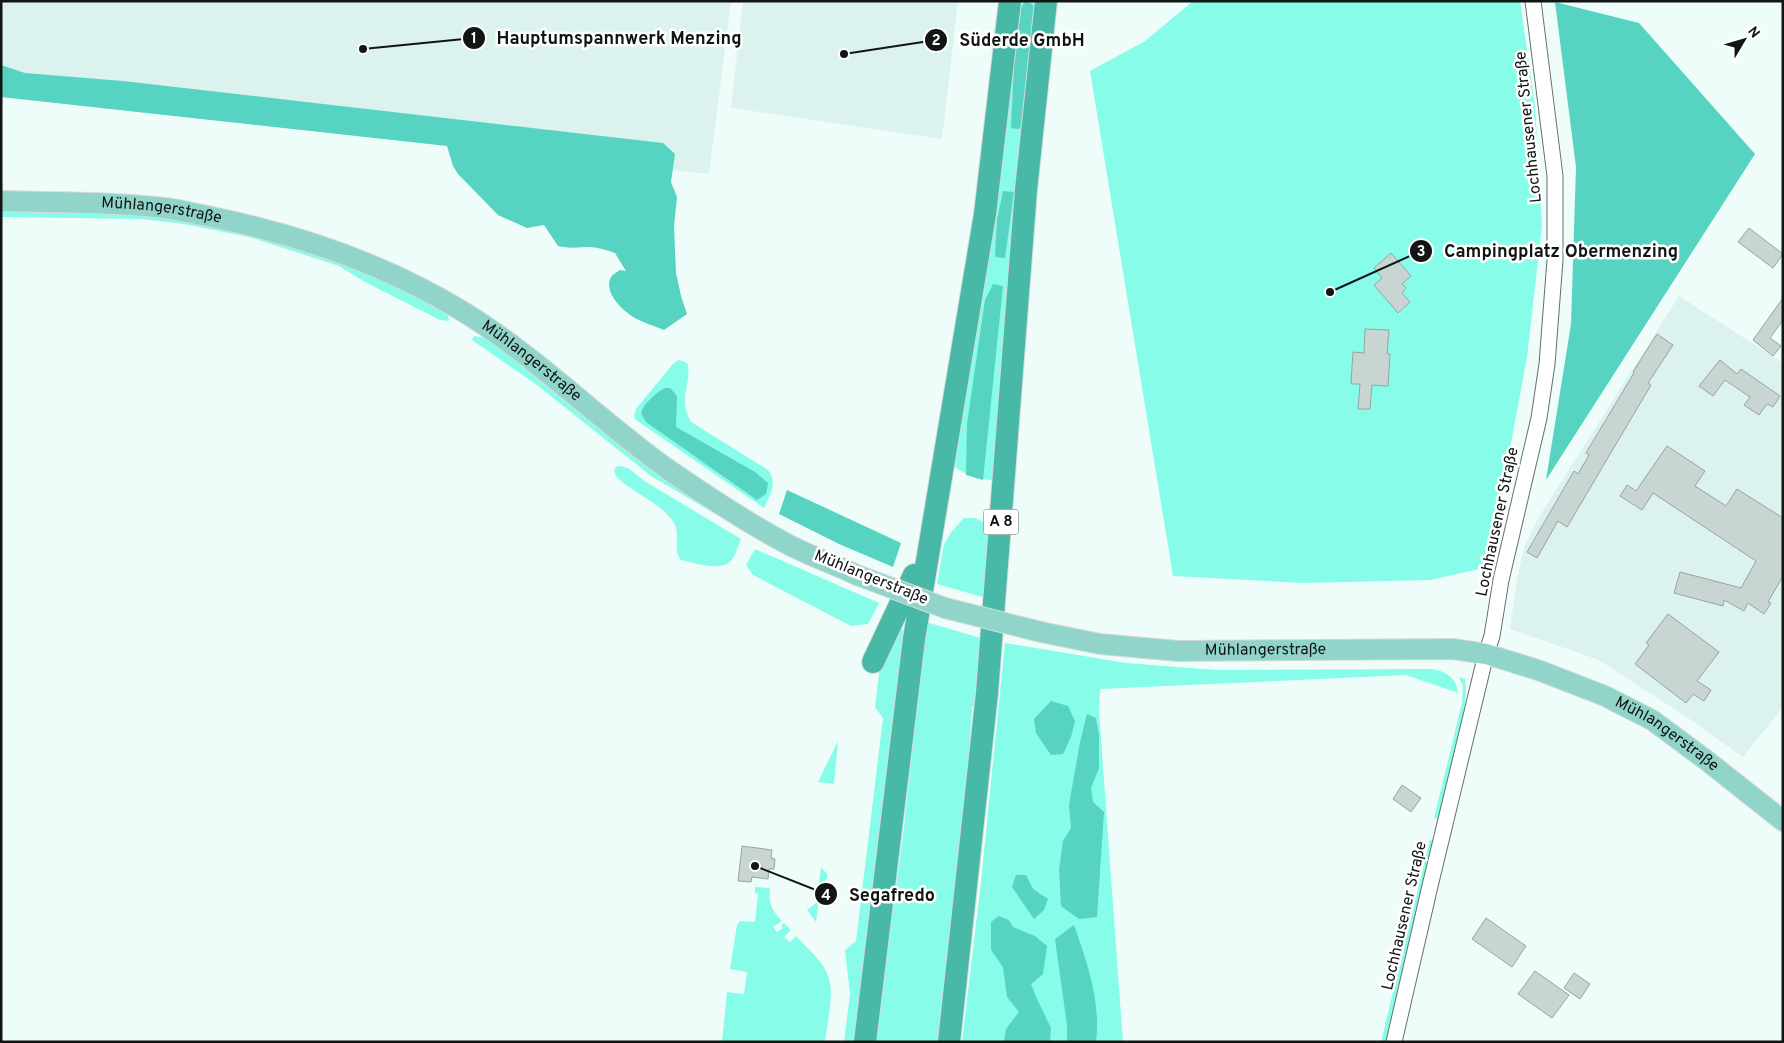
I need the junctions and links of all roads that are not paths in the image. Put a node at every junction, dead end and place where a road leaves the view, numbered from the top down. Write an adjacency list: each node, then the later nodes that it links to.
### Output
1 (1010, 1): 5 (highway)
2 (1046, 1): 10 (highway, A 8)
3 (1533, 1): 6 (street, Lochhausener Straße)
4 (1, 201): 6 (main road, Mühlangerstraße, bridge)
5 (930, 540): 7 (highway); 9 (highway)
6 (1486, 654): 8 (main road, Mühlangerstraße); 11 (street, Lochhausener Straße)
7 (873, 662)
8 (1783, 822)
9 (866, 1042)
10 (949, 1042)
11 (1394, 1042)

